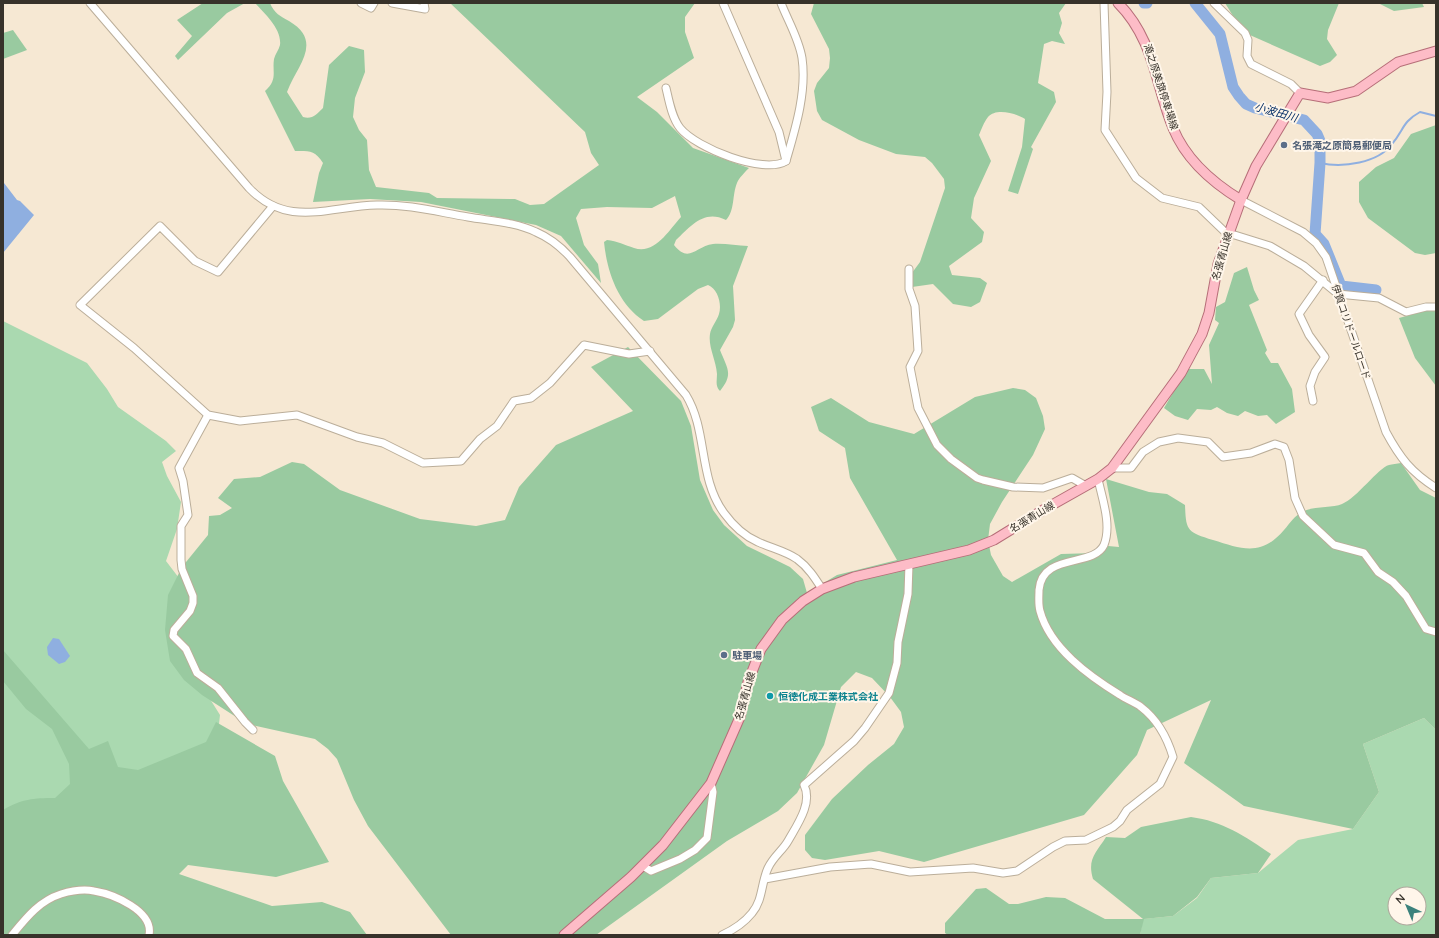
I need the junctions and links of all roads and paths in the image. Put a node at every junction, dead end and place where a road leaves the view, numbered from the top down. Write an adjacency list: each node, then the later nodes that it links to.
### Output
1 (90, 3): 16 (street)
2 (361, 3): 3 (street)
3 (374, 3)
4 (392, 3): 5 (street)
5 (424, 3)
6 (723, 3): 14 (street)
7 (781, 3): 14 (street)
8 (1104, 3): 17 (street)
9 (1118, 3): 15 (main road, 滝之原美旗停車場線)
10 (1214, 3): 13 (street)
11 (1436, 51): 13 (main road)
12 (666, 88): 14 (street)
13 (1300, 93): 15 (main road, 名張青山線)
14 (786, 161)
15 (1241, 200): 17 (main road, 名張青山線); 20 (street, 伊賀コリドールロード)
16 (273, 206): 22 (street); 24 (street)
17 (1228, 233): 19 (street); 25 (main road, 名張青山線)
18 (909, 269): 27 (street)
19 (1323, 280): 20 (street); 23 (street)
20 (1338, 294): 21 (street); 28 (street, 伊賀コリドールロード)
21 (1436, 307)
22 (650, 351): 24 (street); 30 (street)
23 (1313, 401)
24 (208, 415): 32 (street)
25 (1112, 468): 26 (main road, 名張青山線); 31 (street)
26 (1098, 479): 27 (main road, 名張青山線); 35 (street)
27 (1086, 486): 29 (main road, 名張青山線)
28 (1436, 488)
29 (909, 564): 30 (main road, 名張青山線); 35 (street)
30 (822, 590): 33 (main road, 名張青山線)
31 (1436, 632)
32 (253, 730)
33 (710, 783): 34 (main road, 名張青山線); 34 (street)
34 (643, 866): 38 (main road, 名張青山線)
35 (765, 879): 39 (street)
36 (12, 935): 37 (street)
37 (149, 935)
38 (564, 935)
39 (722, 935)

